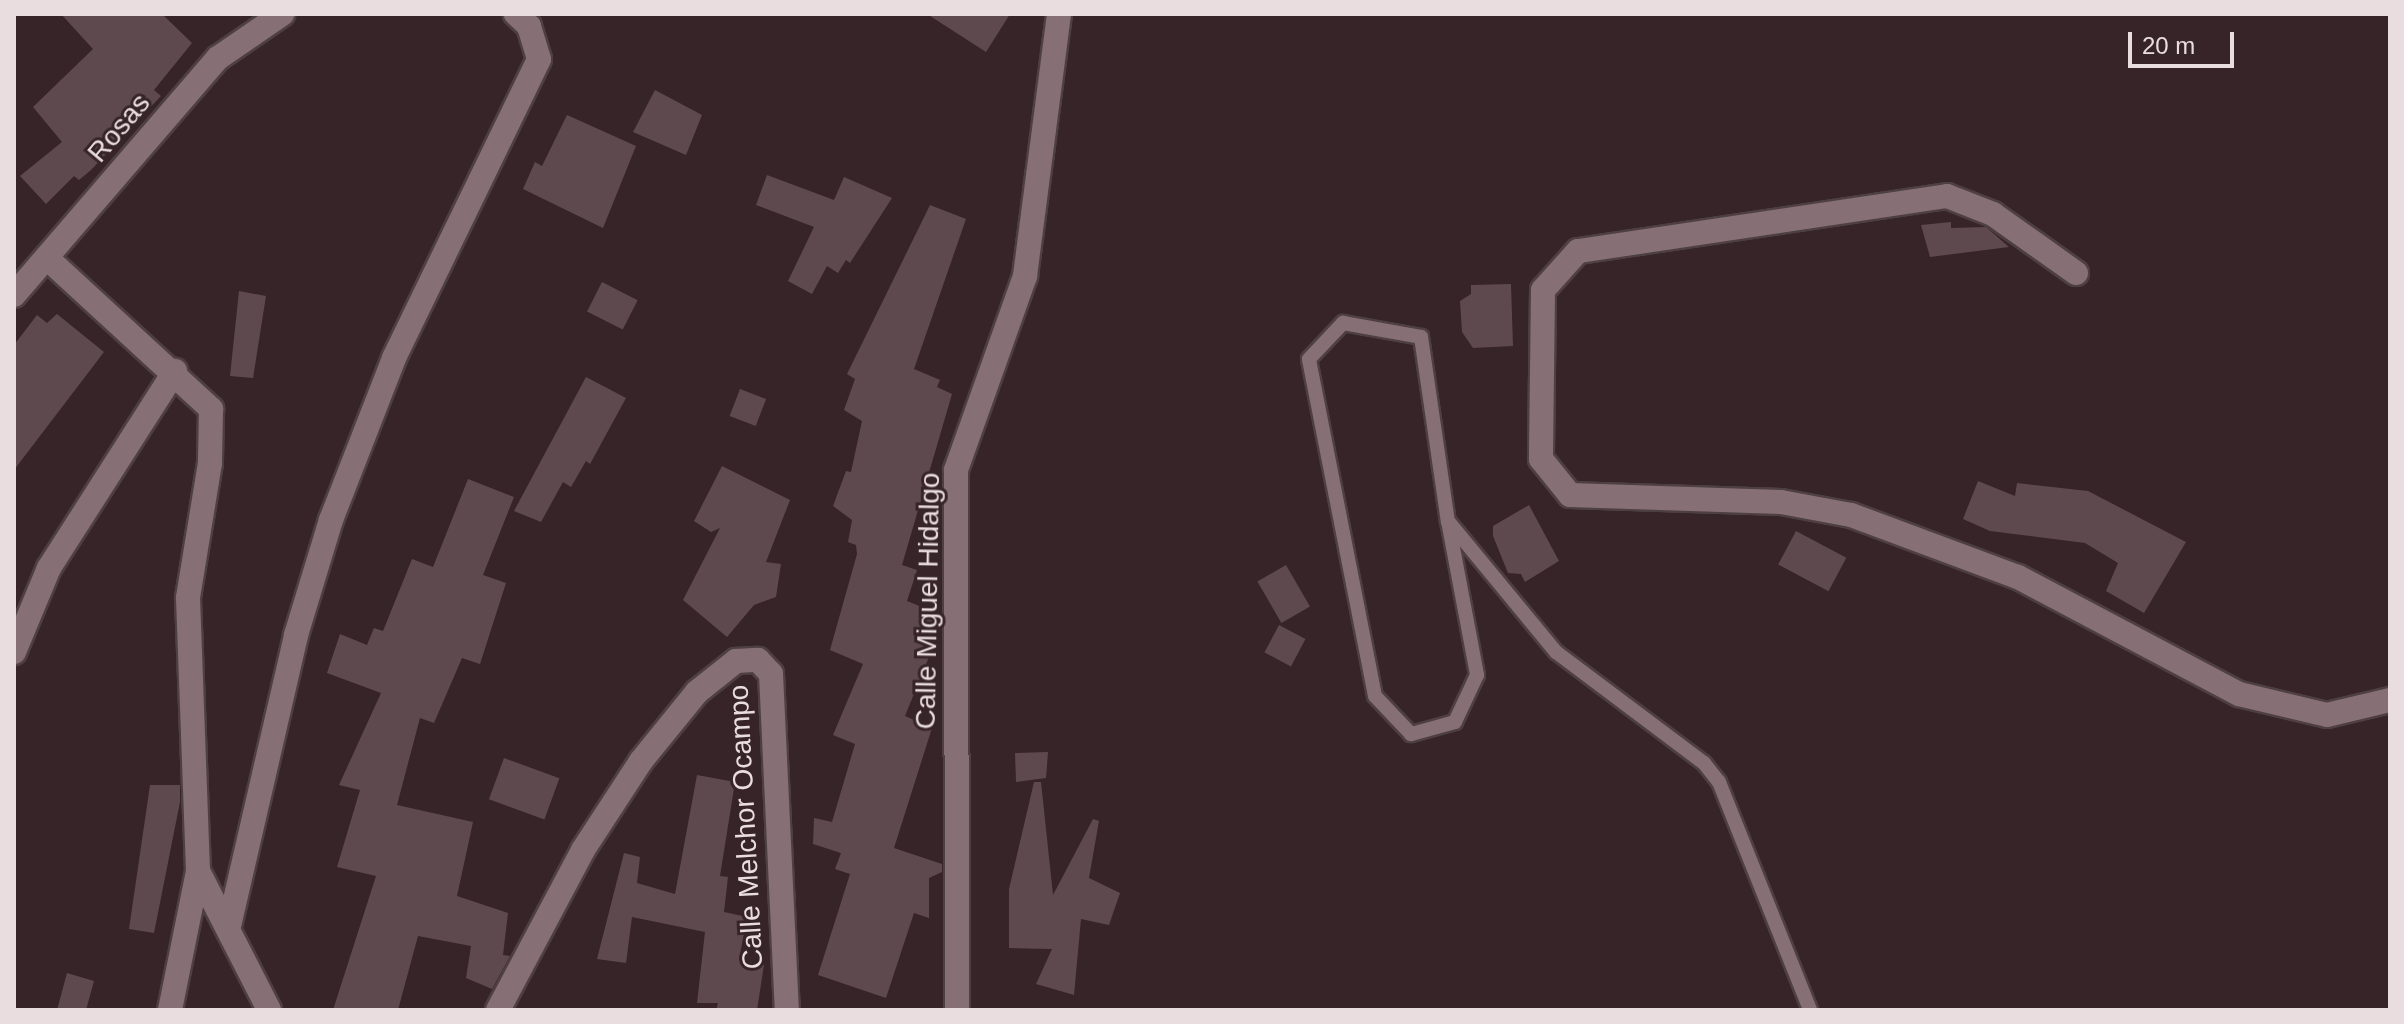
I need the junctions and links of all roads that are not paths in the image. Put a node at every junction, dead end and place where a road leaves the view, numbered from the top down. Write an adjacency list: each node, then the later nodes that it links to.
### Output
1 (282, 14): 4 (street, Rosas)
2 (516, 14): 12 (street)
3 (1059, 14): 17 (street, Calle Miguel Hidalgo)
4 (48, 259): 6 (street, Rosas); 7 (street)
5 (2076, 273): 10 (street)
6 (14, 295)
7 (175, 371): 9 (street); 11 (street)
8 (1448, 521): 8 (lane); 18 (lane)
9 (14, 652)
10 (2390, 700)
11 (198, 871): 12 (street); 13 (street)
12 (229, 926): 14 (street)
13 (170, 1010)
14 (269, 1010)
15 (498, 1010): 16 (street, Calle Melchor Ocampo)
16 (787, 1010)
17 (957, 1010)
18 (1810, 1010)

